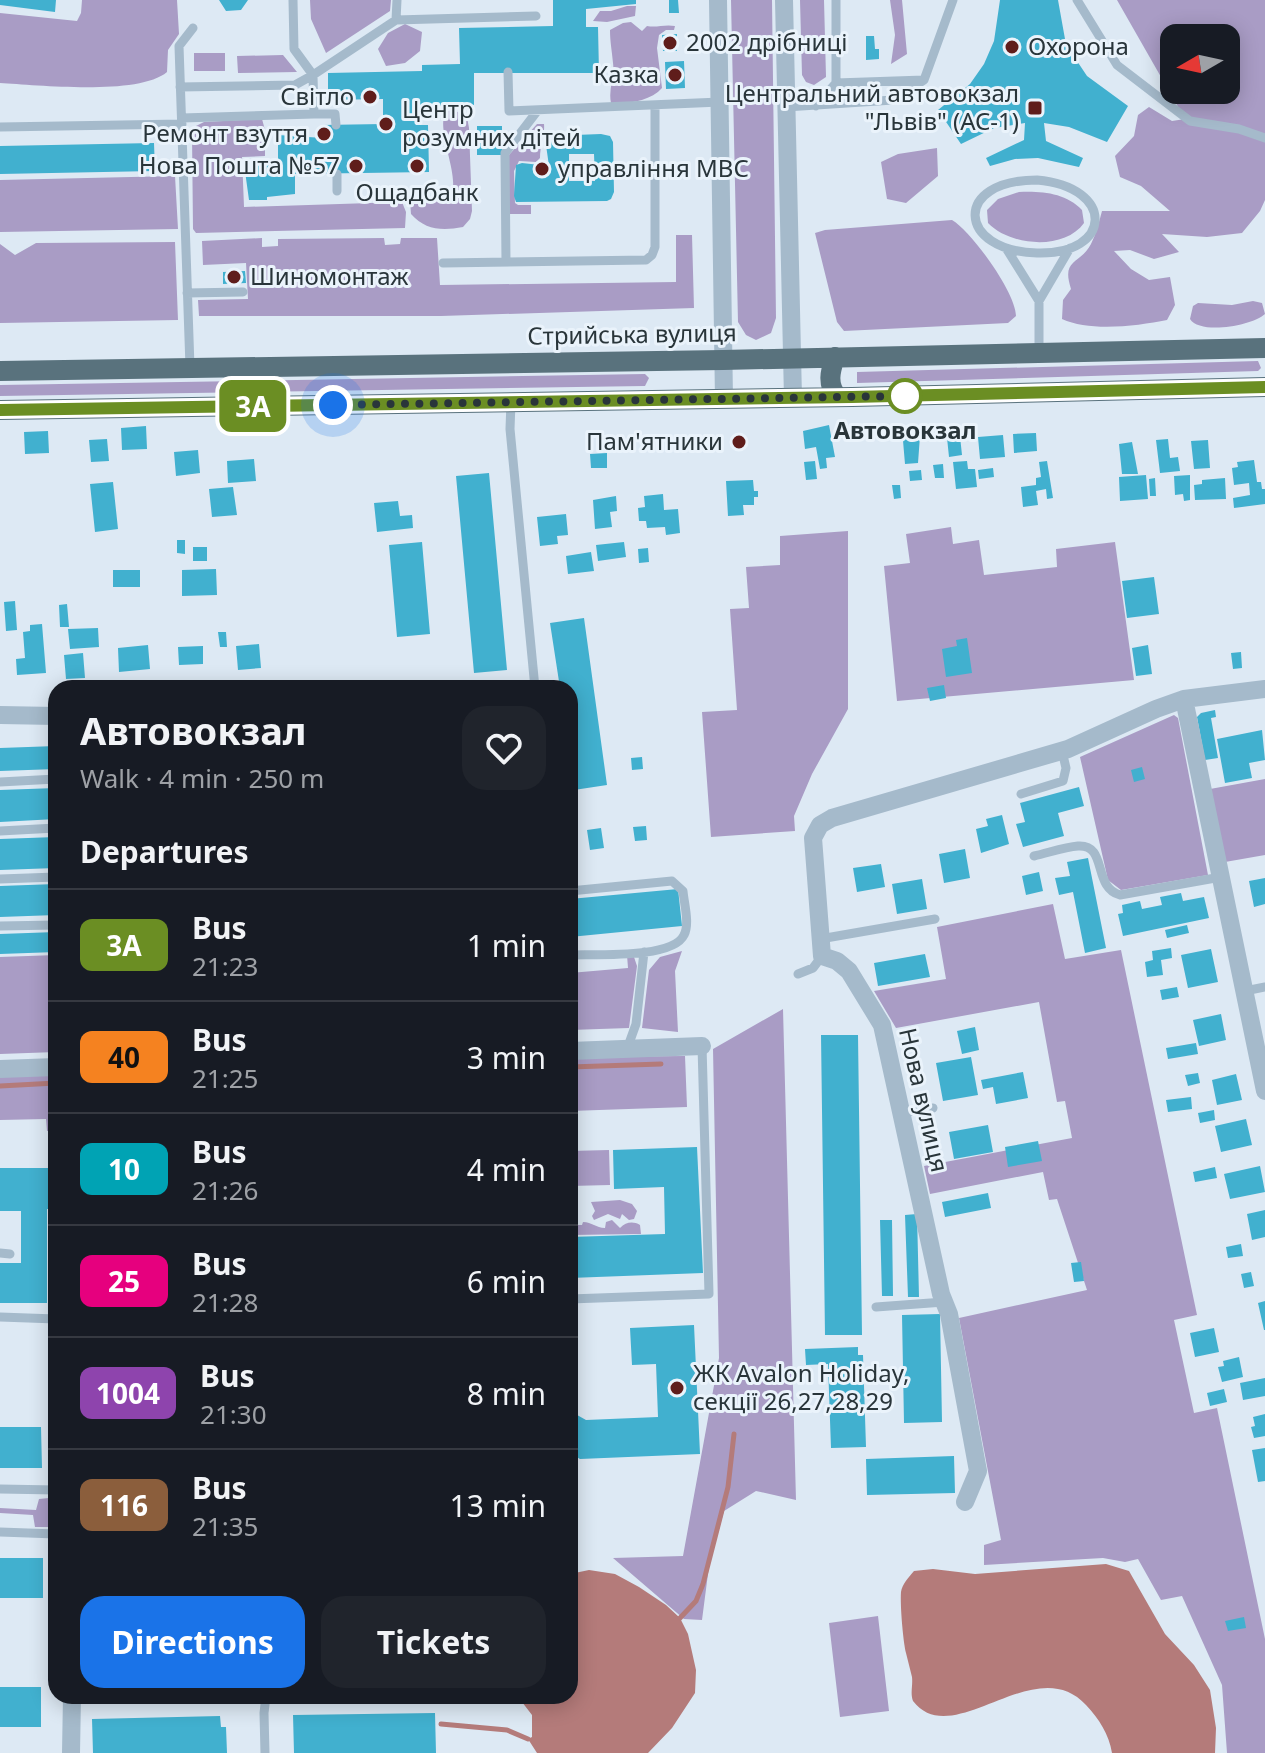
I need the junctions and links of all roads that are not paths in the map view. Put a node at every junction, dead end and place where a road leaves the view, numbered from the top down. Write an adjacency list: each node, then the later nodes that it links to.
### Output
1 (293, 0): 12 (lane)
2 (397, 0): 9 (lane)
3 (718, 0): 16 (street)
4 (784, 0): 19 (street)
5 (836, 0): 14 (lane)
6 (953, 0): 13 (lane)
7 (1077, 0): 25 (lane)
8 (536, 16): 9 (lane)
9 (396, 20): 12 (lane)
10 (193, 28): 15 (lane)
11 (508, 72): 20 (lane)
12 (313, 75): 15 (lane); 21 (lane)
13 (924, 80): 14 (lane); 18 (lane)
14 (836, 83): 18 (lane)
15 (180, 87): 22 (lane)
16 (720, 102): 17 (lane); 40 (street)
17 (655, 105): 20 (lane); 30 (lane)
18 (816, 106): 19 (lane)
19 (786, 107): 38 (street)
20 (538, 110): 30 (lane)
21 (314, 114): 22 (lane); 23 (lane)
22 (182, 121): 24 (lane); 33 (lane)
23 (336, 125)
24 (0, 127)
25 (1265, 138)
26 (337, 174): 27 (lane)
27 (337, 191)
28 (1006, 248): 29 (lane); 29 (lane); 34 (lane)
29 (1070, 248): 34 (lane)
30 (506, 262): 31 (lane)
31 (443, 263)
32 (243, 292): 33 (lane)
33 (187, 293): 41 (lane)
34 (1039, 301): 36 (lane)
35 (1265, 348): 36 (main road, Стрийська вулиця)
36 (1039, 352): 37 (main road, Стрийська вулиця)
37 (835, 357): 38 (main road, Стрийська вулиця); 44 (main road)
38 (792, 358): 40 (main road, Стрийська вулиця); 45 (street)
39 (650, 360): 40 (main road, Стрийська вулиця); 41 (main road, Стрийська вулиця); 47 (main road)
40 (723, 360): 46 (street)
41 (190, 368): 42 (main road, Стрийська вулиця)
42 (0, 371)
43 (1265, 387): 44 (main road)
44 (837, 397): 45 (main road)
45 (793, 398): 46 (main road)
46 (724, 399): 47 (main road)
47 (650, 400): 48 (main road)
48 (511, 402): 49 (main road); 50 (lane)
49 (0, 410)
50 (534, 680)
51 (1265, 689): 52 (street)
52 (1184, 699): 55 (street); 63 (street)
53 (0, 715): 54 (street)
54 (48, 716)
55 (1062, 751): 58 (lane); 69 (street)
56 (48, 779): 57 (lane)
57 (0, 782)
58 (1021, 794)
59 (48, 828): 60 (lane)
60 (0, 831)
61 (1034, 856): 63 (lane)
62 (48, 877): 64 (lane)
63 (1221, 877): 74 (street)
64 (0, 879)
65 (578, 890): 70 (lane)
66 (935, 919): 69 (lane)
67 (48, 925): 68 (lane)
68 (0, 926)
69 (821, 947): 72 (lane); 83 (street, Нова вулиця)
70 (644, 952): 71 (lane); 77 (lane)
71 (578, 955)
72 (798, 974)
73 (1265, 987): 74 (lane)
74 (1244, 991): 75 (street)
75 (1260, 1043): 81 (street)
76 (702, 1046): 77 (street); 84 (lane)
77 (627, 1049): 78 (street)
78 (578, 1051)
79 (48, 1067): 80 (street)
80 (0, 1069)
81 (1265, 1091)
82 (933, 1108): 83 (lane)
83 (901, 1113): 85 (street, Нова вулиця)
84 (578, 1299)
85 (944, 1302): 86 (lane); 91 (street, Нова вулиця)
86 (876, 1307)
87 (0, 1317): 88 (lane)
88 (48, 1319)
89 (0, 1489): 90 (lane)
90 (48, 1490)
91 (965, 1502)
92 (0, 1532): 93 (lane)
93 (48, 1534)
94 (72, 1704): 96 (street)
95 (265, 1704): 97 (lane)
96 (71, 1753)
97 (265, 1753)

